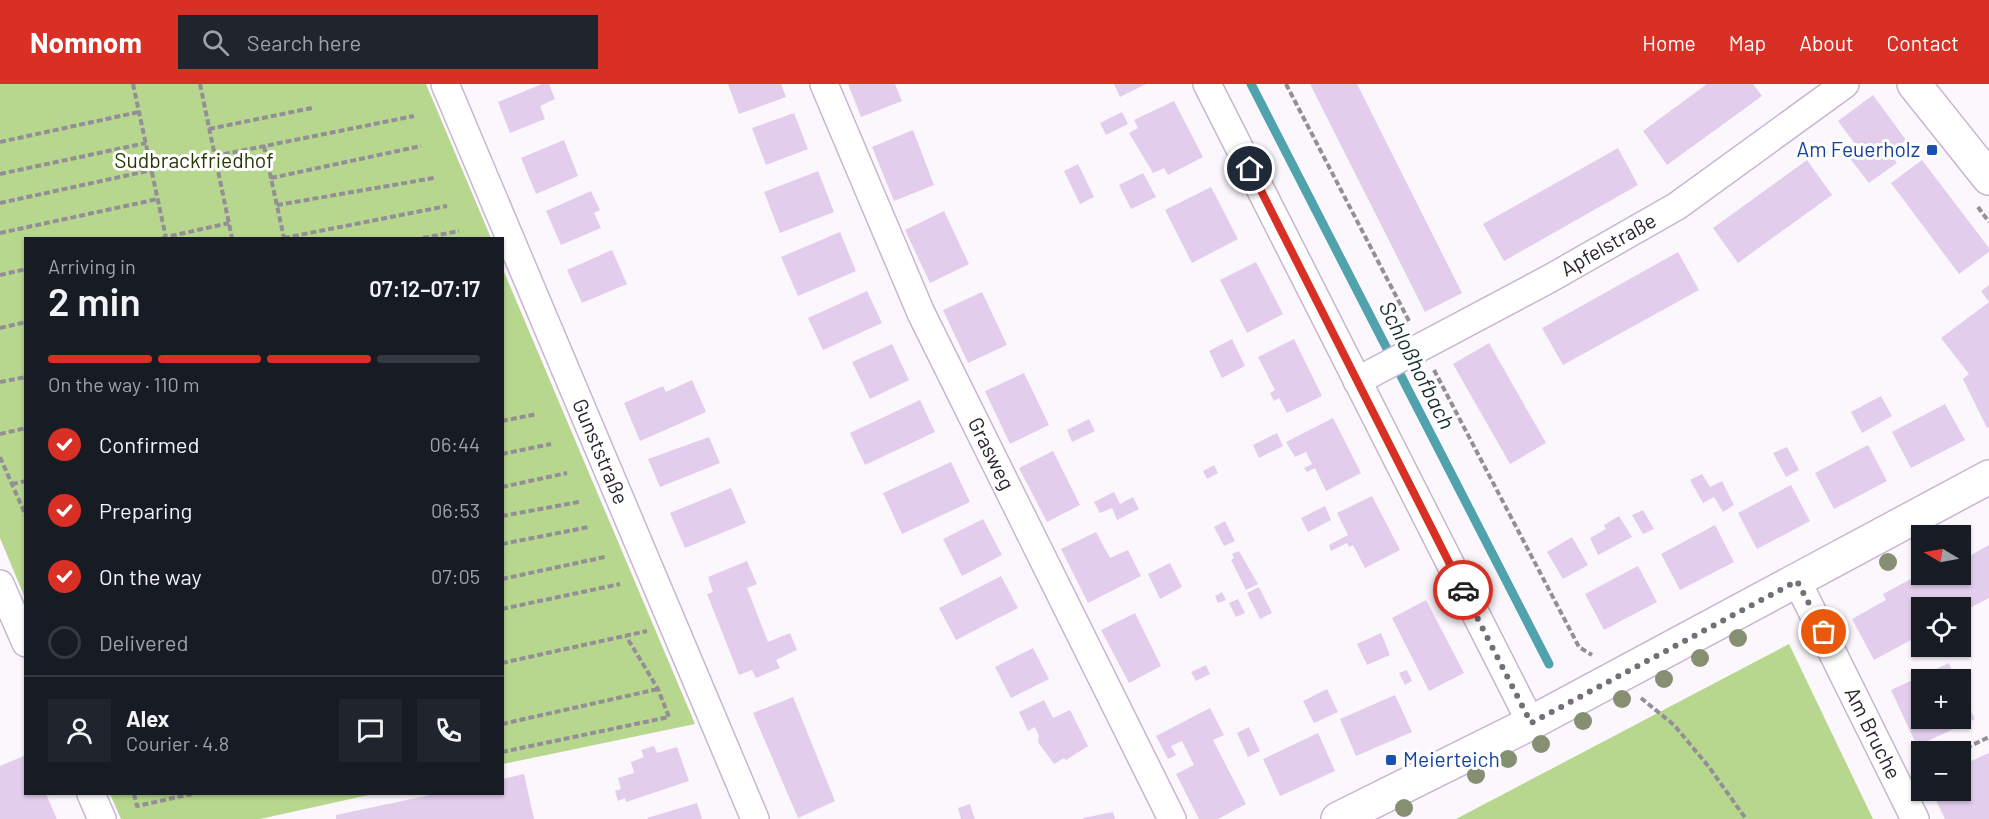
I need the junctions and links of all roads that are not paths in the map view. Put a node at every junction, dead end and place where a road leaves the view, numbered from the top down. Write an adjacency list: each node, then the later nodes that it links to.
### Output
1 (445, 84): 15 (street, Gunststraße)
2 (824, 84): 16 (street, Grasweg)
3 (1207, 84): 7 (street)
4 (1845, 84): 7 (street, Apfelstraße)
5 (1914, 84): 6 (street)
6 (1989, 178)
7 (1357, 381): 12 (street)
8 (1989, 477): 9 (street)
9 (1797, 581): 12 (street); 18 (street, Am Bruche)
10 (0, 584): 11 (street)
11 (24, 638)
12 (1531, 723): 17 (street)
13 (91, 795): 14 (street)
14 (102, 819)
15 (755, 819)
16 (1172, 819)
17 (1338, 819)
18 (1915, 819)

